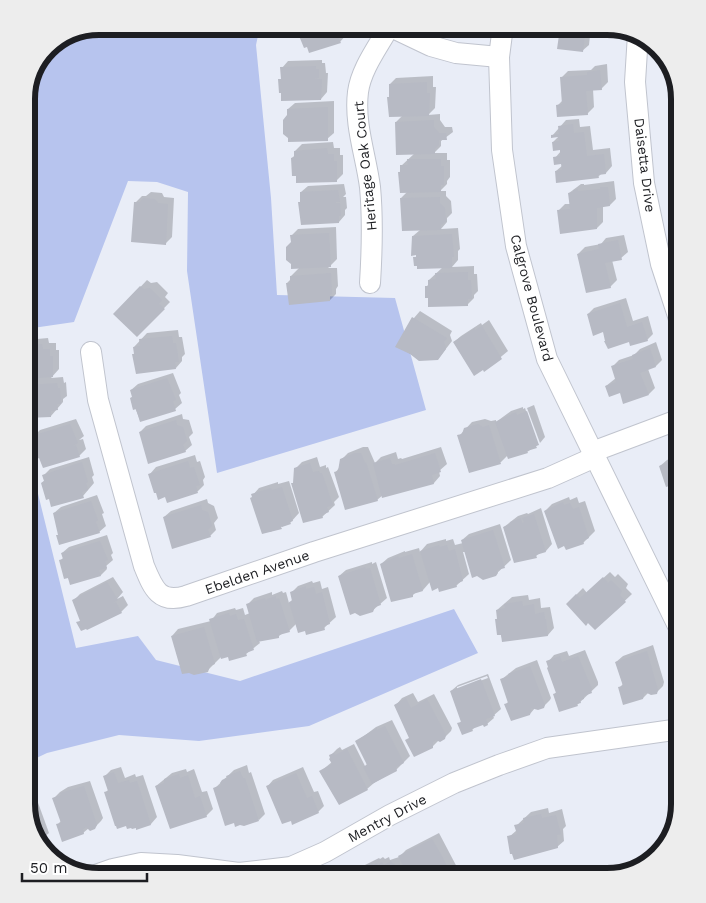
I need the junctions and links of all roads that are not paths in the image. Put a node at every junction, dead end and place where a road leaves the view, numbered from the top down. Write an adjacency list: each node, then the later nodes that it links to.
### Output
1 (385, 35): 6 (street, Heritage Oak Court)
2 (407, 35): 5 (street)
3 (502, 35): 5 (street, Calgrove Boulevard)
4 (637, 43): 7 (street, Daisetta Drive)
5 (499, 57): 10 (street, Calgrove Boulevard)
6 (370, 283)
7 (671, 295)
8 (91, 352): 10 (street, Ebelden Avenue)
9 (671, 423): 10 (street, Ebelden Avenue)
10 (594, 454): 11 (street, Calgrove Boulevard)
11 (671, 612)
12 (671, 730): 15 (street, Mentry Drive)
13 (118, 868): 14 (street, Mentry Drive)
14 (200, 868)
15 (282, 868)

